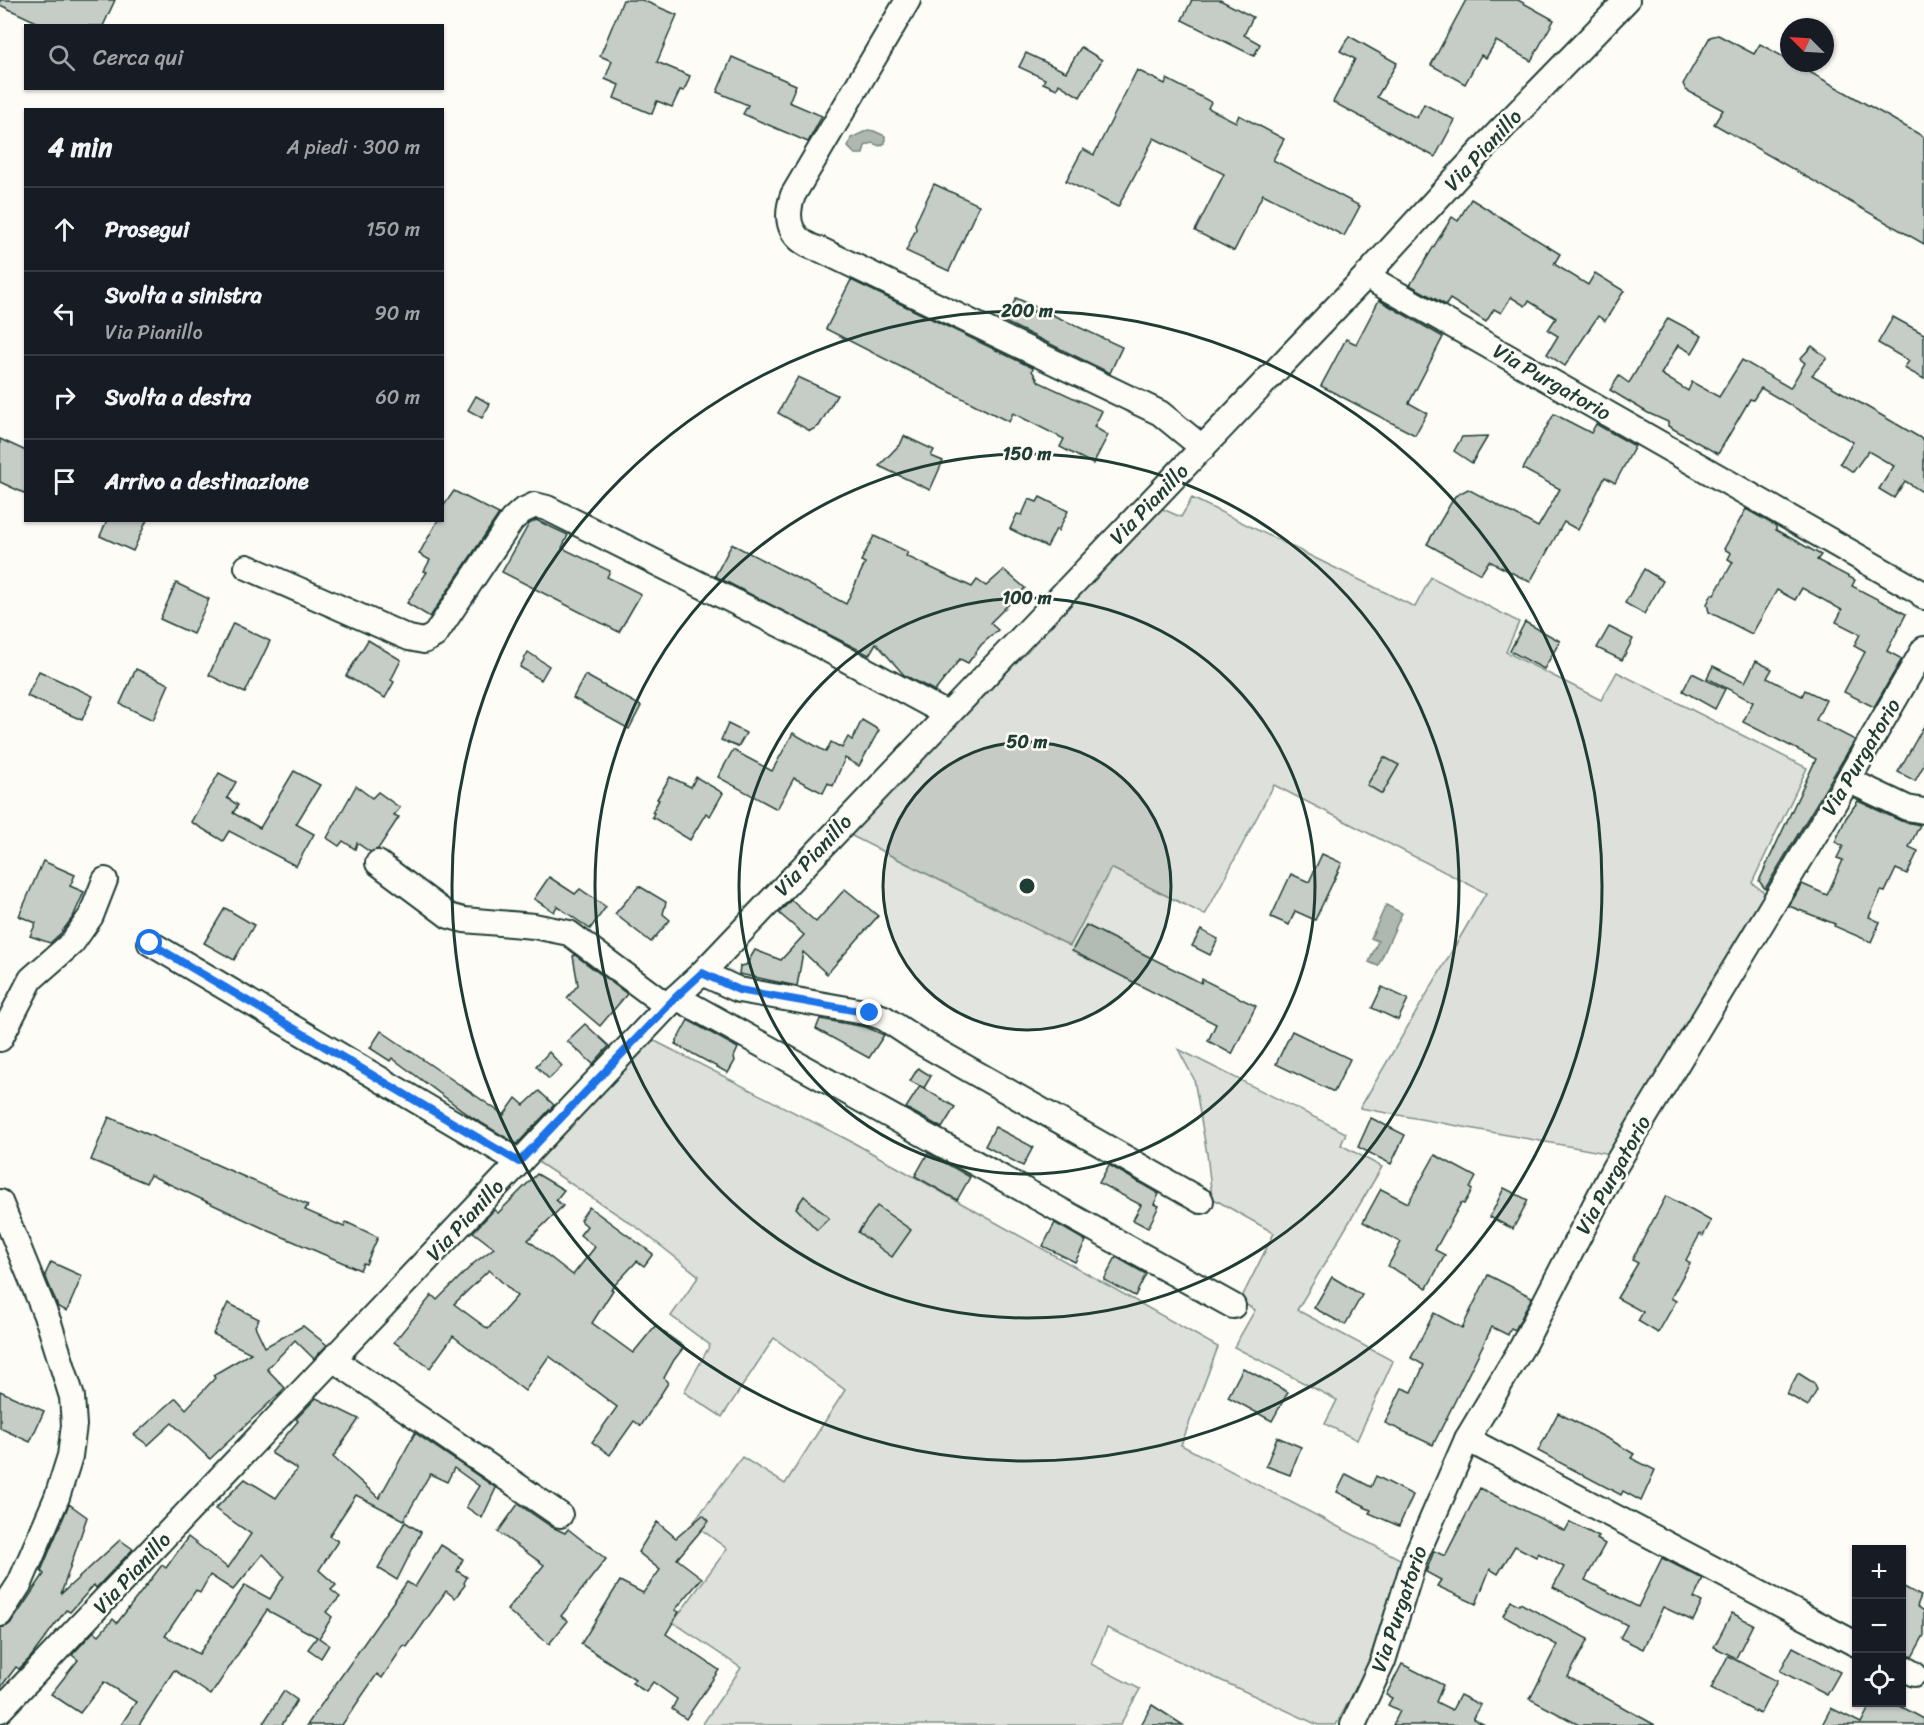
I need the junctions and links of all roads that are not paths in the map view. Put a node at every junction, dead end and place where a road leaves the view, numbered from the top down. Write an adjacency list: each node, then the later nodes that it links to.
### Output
1 (908, 0): 4 (street)
2 (1627, 0): 3 (street, Via Pianillo)
3 (1366, 276): 4 (street, Via Pianillo); 6 (street, Via Purgatorio)
4 (1203, 448): 8 (street, Via Pianillo)
5 (248, 567): 8 (street)
6 (1924, 597)
7 (1924, 649): 9 (street, Via Purgatorio)
8 (947, 714): 14 (street, Via Pianillo)
9 (1848, 780): 10 (street); 22 (street, Via Purgatorio)
10 (1924, 811)
11 (378, 863): 15 (street)
12 (105, 880): 16 (street)
13 (150, 943): 17 (street)
14 (702, 973): 15 (street, Via Pianillo); 18 (street)
15 (671, 1001): 17 (street, Via Pianillo); 20 (street)
16 (0, 1039)
17 (519, 1162): 21 (street, Via Pianillo)
18 (1201, 1201)
19 (0, 1203): 24 (street)
20 (1233, 1306)
21 (333, 1359): 23 (street); 26 (street, Via Pianillo)
22 (1467, 1439): 25 (street); 27 (street, Via Purgatorio)
23 (560, 1515)
24 (0, 1614)
25 (1852, 1641)
26 (0, 1710)
27 (1353, 1725)

